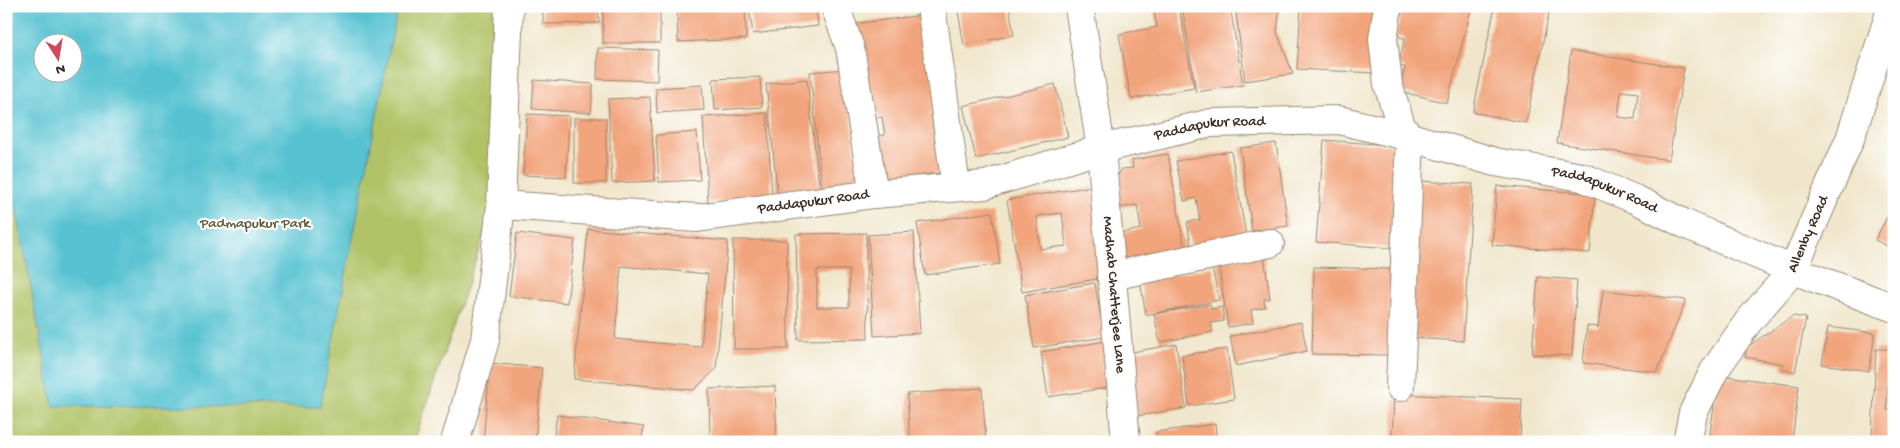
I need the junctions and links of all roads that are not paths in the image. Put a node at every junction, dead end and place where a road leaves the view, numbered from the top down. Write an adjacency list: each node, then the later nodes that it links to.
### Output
1 (509, 6): 11 (street)
2 (835, 6): 10 (street)
3 (931, 6): 9 (street)
4 (1079, 6): 8 (street, Madhab Chatterjee Lane)
5 (1388, 6): 7 (street)
6 (1892, 6): 13 (street, Allenby Road)
7 (1410, 137): 8 (street, Paddapukur Road); 13 (street, Paddapukur Road); 16 (street)
8 (1101, 149): 9 (street, Paddapukur Road); 14 (street, Madhab Chatterjee Lane)
9 (956, 187): 10 (street, Paddapukur Road)
10 (874, 194): 11 (street, Paddapukur Road)
11 (501, 205): 17 (street)
12 (1270, 243): 14 (street)
13 (1793, 270): 15 (street, Paddapukur Road); 19 (street, Allenby Road)
14 (1111, 276): 18 (street, Madhab Chatterjee Lane)
15 (1894, 308)
16 (1400, 387)
17 (455, 442)
18 (1126, 442)
19 (1687, 442)

